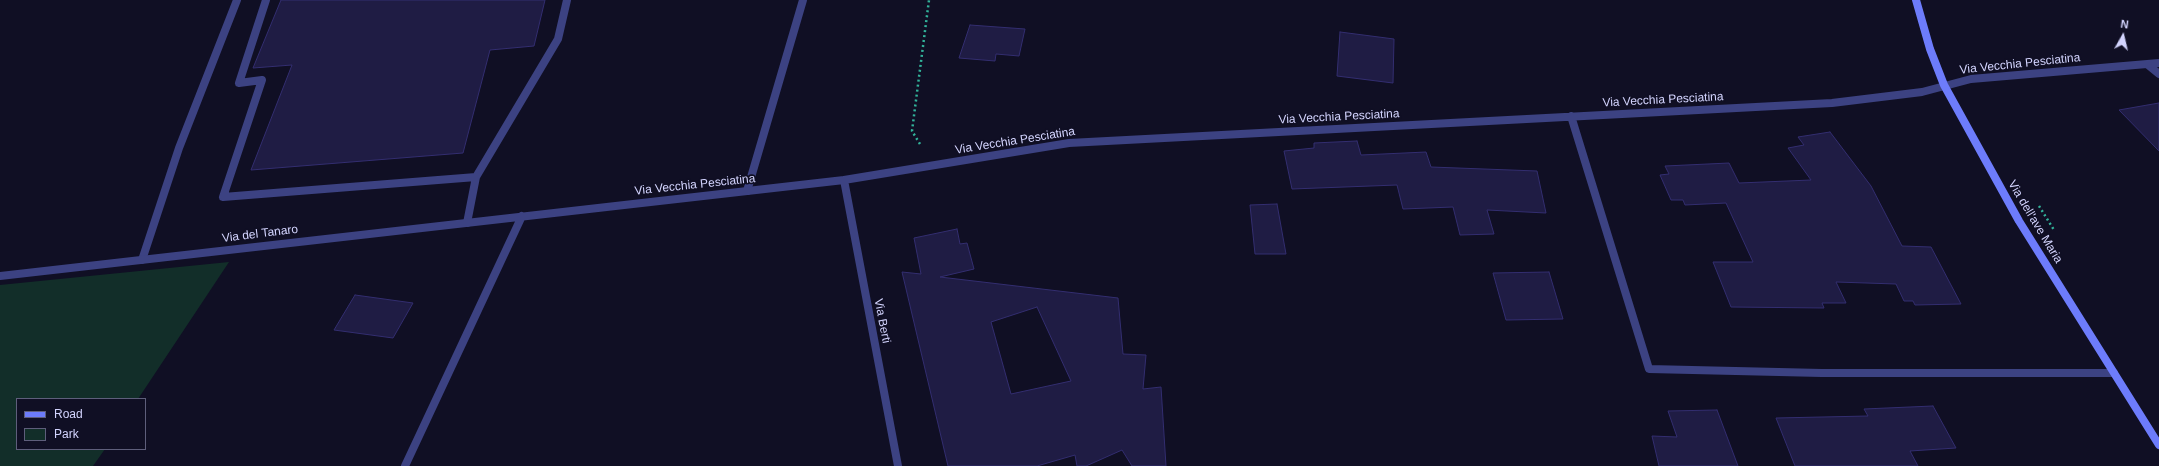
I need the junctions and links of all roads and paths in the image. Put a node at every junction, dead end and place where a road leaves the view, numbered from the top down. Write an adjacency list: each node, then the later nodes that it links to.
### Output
1 (237, 0): 20 (street)
2 (266, 0): 13 (street)
3 (567, 0): 13 (street)
4 (803, 0): 15 (street)
5 (929, 0): 12 (path)
6 (1916, 0): 10 (street, Via dell'ave Maria)
7 (2159, 63): 8 (street, Via Vecchia Pesciatina)
8 (2148, 65): 9 (street); 10 (street, Via Vecchia Pesciatina)
9 (2159, 74)
10 (1944, 85): 11 (street, Via Vecchia Pesciatina); 22 (street, Via dell'ave Maria)
11 (1571, 116): 12 (street, Via Vecchia Pesciatina); 22 (street)
12 (933, 166): 14 (street, Via Vecchia Pesciatina)
13 (476, 177): 18 (street)
14 (844, 180): 15 (street, Via Vecchia Pesciatina); 25 (street, Via Berti)
15 (748, 191): 17 (street, Via Vecchia Pesciatina)
16 (2038, 206): 19 (path)
17 (522, 216): 18 (street, Via del Tanaro); 24 (street)
18 (467, 223): 20 (street, Via del Tanaro)
19 (2055, 232)
20 (142, 260): 21 (street, Via del Tanaro)
21 (0, 276)
22 (2114, 374): 23 (street, Via dell'ave Maria)
23 (2159, 445)
24 (405, 466)
25 (898, 466)

